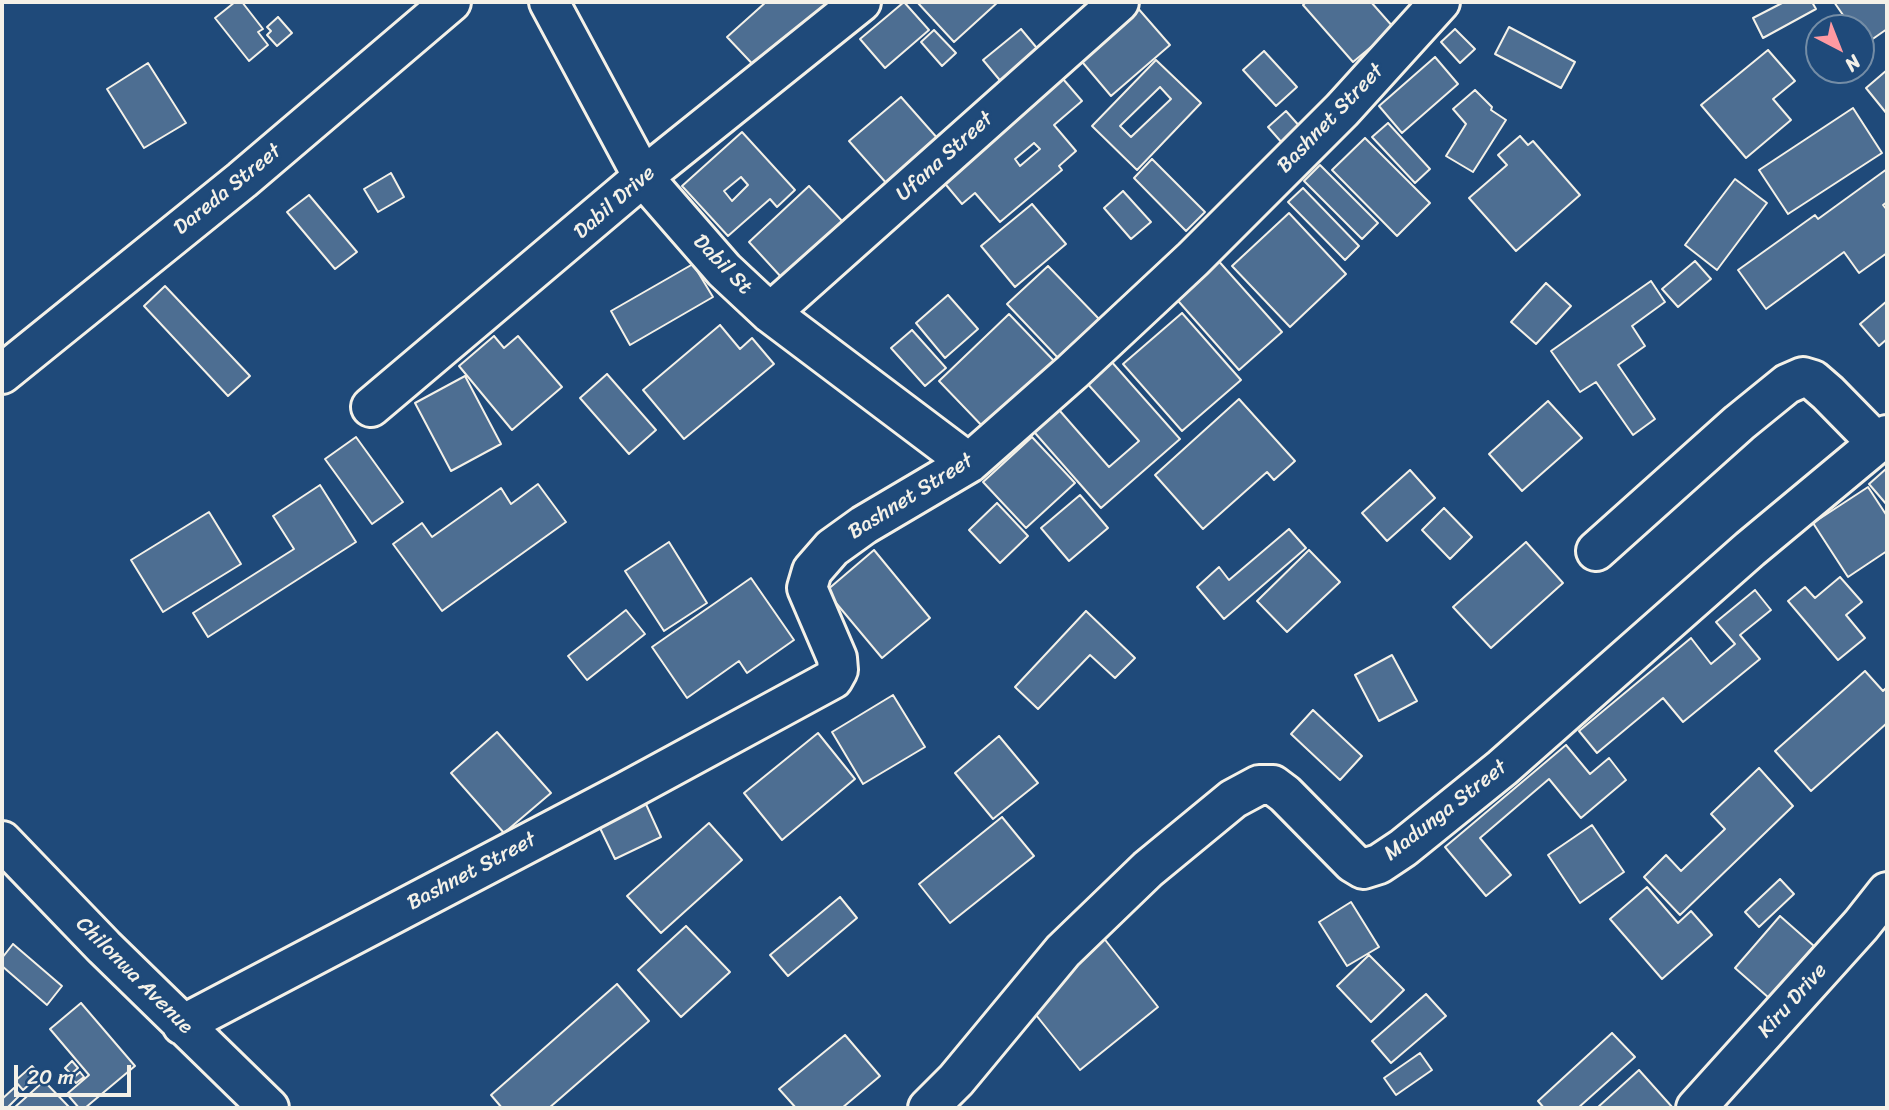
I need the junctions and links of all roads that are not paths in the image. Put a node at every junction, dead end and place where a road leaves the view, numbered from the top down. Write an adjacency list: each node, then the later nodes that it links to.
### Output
1 (452, 2): 8 (street, Dareda Street)
2 (550, 2): 6 (street, Dabil St)
3 (861, 2): 6 (street, Dabil Drive)
4 (1119, 2): 7 (street, Ufana Street)
5 (1440, 2): 11 (street, Bashnet Street)
6 (643, 177): 7 (street, Dabil St); 9 (street, Dabil Drive)
7 (770, 313): 11 (street, Dabil St)
8 (2, 373)
9 (371, 407)
10 (1882, 439): 12 (street); 17 (street, Madunga Street)
11 (969, 463): 15 (street, Bashnet Street)
12 (1596, 551)
13 (2, 841): 15 (street, Chilonwa Avenue)
14 (1887, 892): 18 (street, Kiru Drive)
15 (181, 1025): 16 (street, Chilonwa Avenue)
16 (269, 1108)
17 (928, 1108)
18 (1696, 1108)

